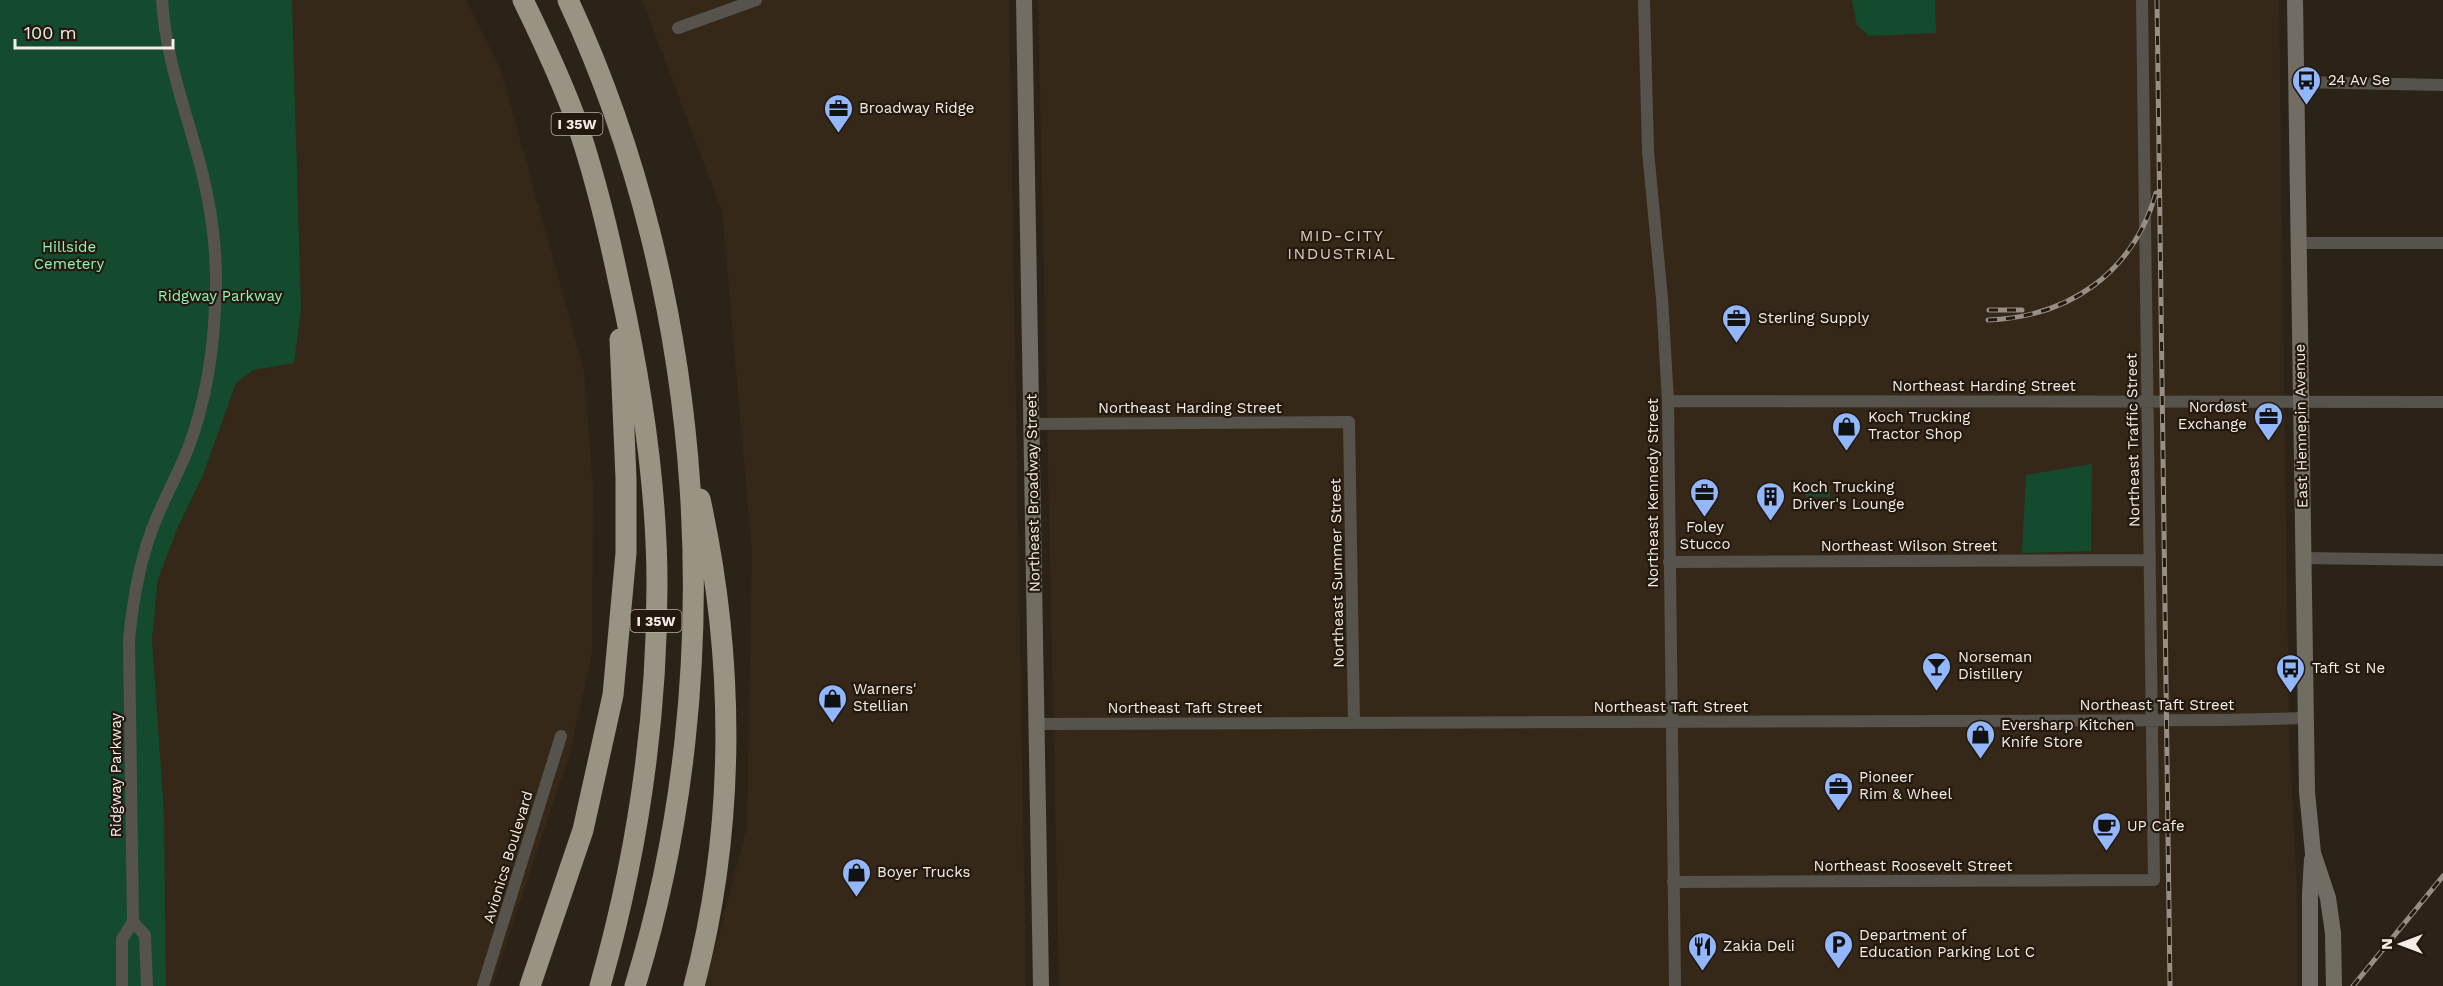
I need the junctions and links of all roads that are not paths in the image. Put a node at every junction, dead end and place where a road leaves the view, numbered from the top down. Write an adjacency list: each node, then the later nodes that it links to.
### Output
1 (162, 0): 35 (street, Ridgway Parkway)
2 (523, 0): 14 (highway, I 35W)
3 (568, 0): 21 (highway, I 35W)
4 (756, 0): 9 (street)
5 (1024, 0): 20 (main road, Northeast Broadway Street)
6 (1644, 0): 15 (street, Northeast Kennedy Street)
7 (2142, 0): 16 (street, Northeast Traffic Street)
8 (2295, 0): 10 (main road, East Hennepin Avenue)
9 (678, 28)
10 (2297, 82): 11 (street); 12 (main road, East Hennepin Avenue)
11 (2443, 85)
12 (2298, 243): 13 (street); 17 (main road, East Hennepin Avenue)
13 (2443, 243)
14 (613, 255): 39 (highway); 40 (highway, I 35W)
15 (1668, 401): 16 (street, Northeast Harding Street); 25 (street, Northeast Kennedy Street)
16 (2148, 401): 17 (street, Northeast Harding Street); 23 (street, Northeast Traffic Street)
17 (2301, 402): 18 (street, Northeast Harding Street); 22 (main road, East Hennepin Avenue)
18 (2443, 402)
19 (1350, 422): 20 (street, Northeast Harding Street); 30 (street, Northeast Summer Street)
20 (1031, 424): 29 (main road, Northeast Broadway Street)
21 (687, 439): 41 (highway, I 35W); 42 (highway)
22 (2303, 558): 24 (street); 26 (main road, East Hennepin Avenue)
23 (2150, 560): 25 (street, Northeast Wilson Street); 27 (street, Northeast Traffic Street)
24 (2443, 560)
25 (1669, 562): 28 (street, Northeast Kennedy Street)
26 (2306, 718): 27 (street, Northeast Taft Street); 32 (main road, East Hennepin Avenue)
27 (2152, 720): 28 (street, Northeast Taft Street); 33 (street, Northeast Traffic Street)
28 (1671, 722): 30 (street, Northeast Taft Street); 34 (street, Northeast Kennedy Street)
29 (1036, 723): 30 (street, Northeast Taft Street); 43 (main road, Northeast Broadway Street)
30 (1354, 723)
31 (561, 736): 38 (street, Avionics Boulevard)
32 (2313, 853): 45 (main road, East Hennepin Avenue); 46 (main road, East Hennepin Avenue)
33 (2154, 880): 34 (street, Northeast Roosevelt Street)
34 (1673, 882): 44 (street, Northeast Kennedy Street)
35 (133, 922): 36 (street, Ridgway Parkway); 37 (street, Ridgway Parkway)
36 (122, 986)
37 (147, 986)
38 (483, 986)
39 (530, 986)
40 (600, 986)
41 (635, 986)
42 (694, 986)
43 (1041, 986)
44 (1675, 986)
45 (2310, 986)
46 (2334, 986)

